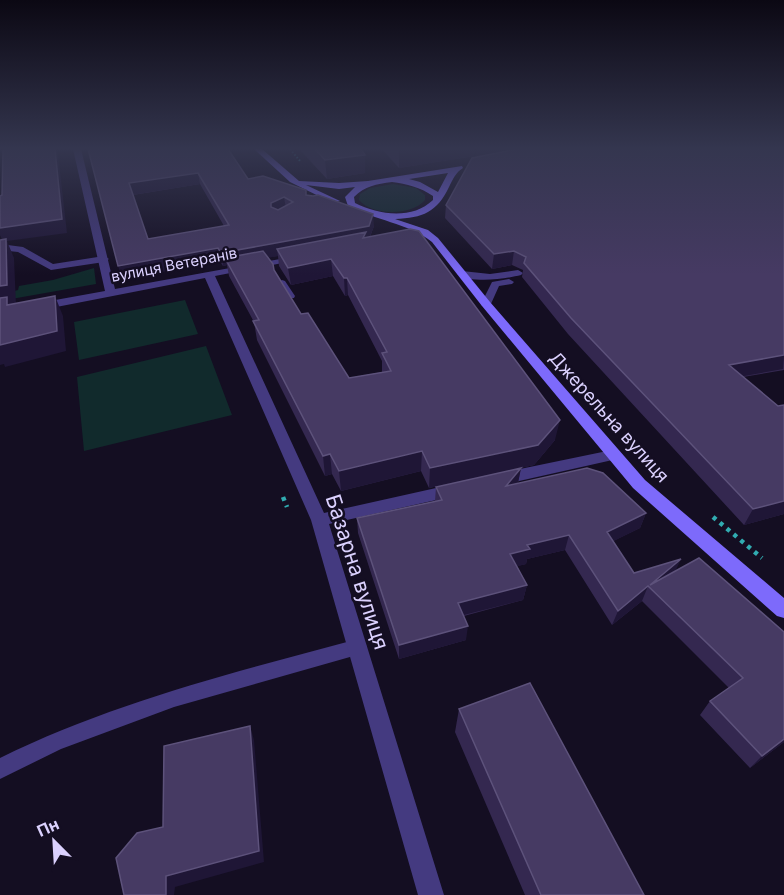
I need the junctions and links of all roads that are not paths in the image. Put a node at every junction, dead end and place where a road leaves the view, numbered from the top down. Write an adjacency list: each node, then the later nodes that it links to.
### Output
1 (87, 191): 15 (street)
2 (312, 191): 6 (street)
3 (353, 191): 9 (street)
4 (432, 191): 8 (street)
5 (441, 191): 8 (street)
6 (327, 198): 7 (lane); 9 (street)
7 (312, 204)
8 (434, 205): 10 (street); 11 (street)
9 (359, 210): 10 (street)
10 (372, 214): 11 (street, Джерельна вулиця)
11 (425, 232): 12 (street); 17 (street, Джерельна вулиця)
12 (405, 236)
13 (0, 247): 15 (lane)
14 (313, 254): 16 (street, вулиця Ветеранів)
15 (104, 259): 19 (street)
16 (209, 274): 19 (street, вулиця Ветеранів); 24 (street, Базарна вулиця)
17 (462, 274): 21 (street, Джерельна вулиця); 21 (lane)
18 (282, 283): 20 (lane)
19 (111, 293): 22 (street, вулиця Ветеранів)
20 (290, 296)
21 (486, 304): 23 (street, Джерельна вулиця)
22 (0, 314)
23 (612, 454): 24 (street); 25 (street, Джерельна вулиця)
24 (319, 520): 26 (street, Базарна вулиця)
25 (780, 600)
26 (358, 647): 27 (lane); 28 (street, Базарна вулиця)
27 (0, 769)
28 (431, 895)

